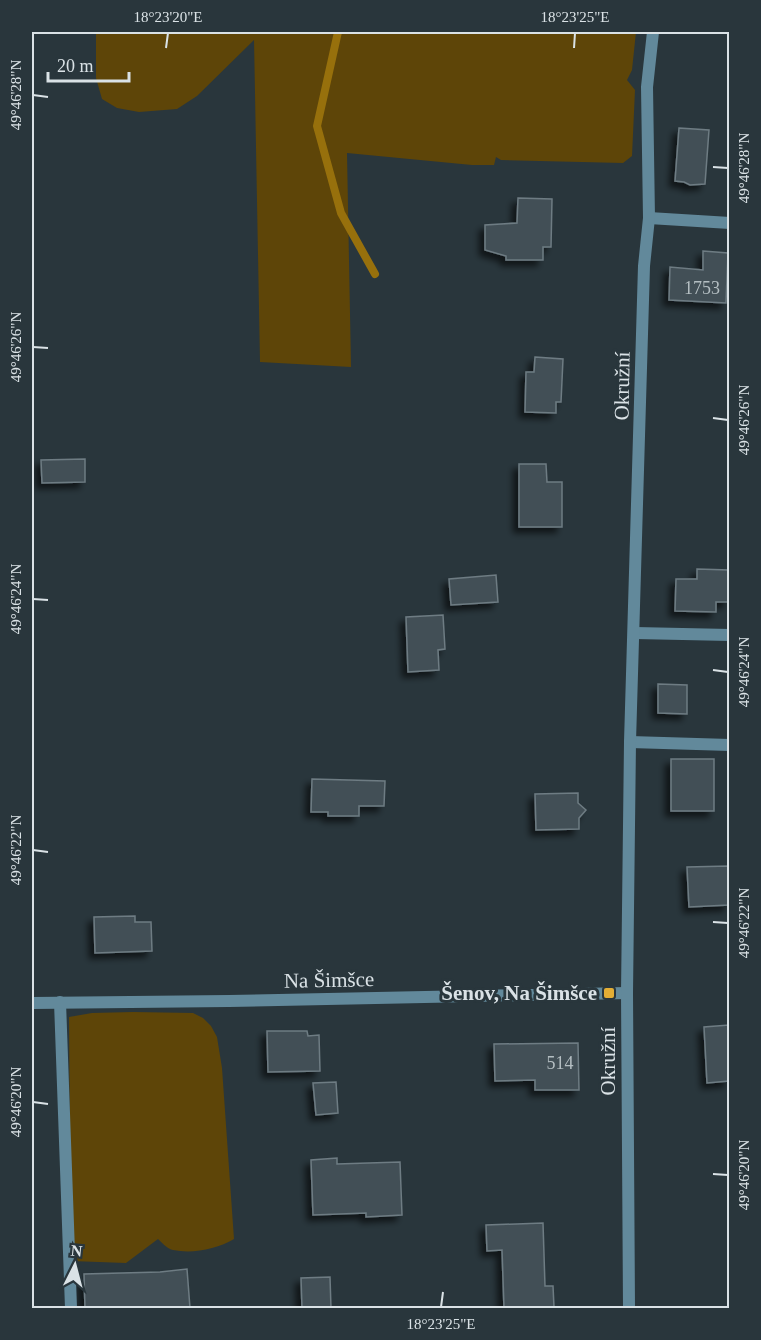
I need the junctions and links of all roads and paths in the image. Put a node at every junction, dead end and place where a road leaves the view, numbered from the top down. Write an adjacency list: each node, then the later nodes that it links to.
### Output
1 (652, 32): 2 (street, Okružní)
2 (649, 218): 3 (street); 4 (street, Okružní)
3 (729, 224)
4 (635, 633): 5 (street); 6 (street, Okružní)
5 (729, 635)
6 (630, 742): 7 (street); 8 (street, Okružní)
7 (729, 745)
8 (627, 993): 9 (street, Na Šimšce); 12 (street, Okružní)
9 (60, 1002): 10 (street, Na Šimšce); 11 (street)
10 (32, 1003)
11 (70, 1308)
12 (629, 1308)

